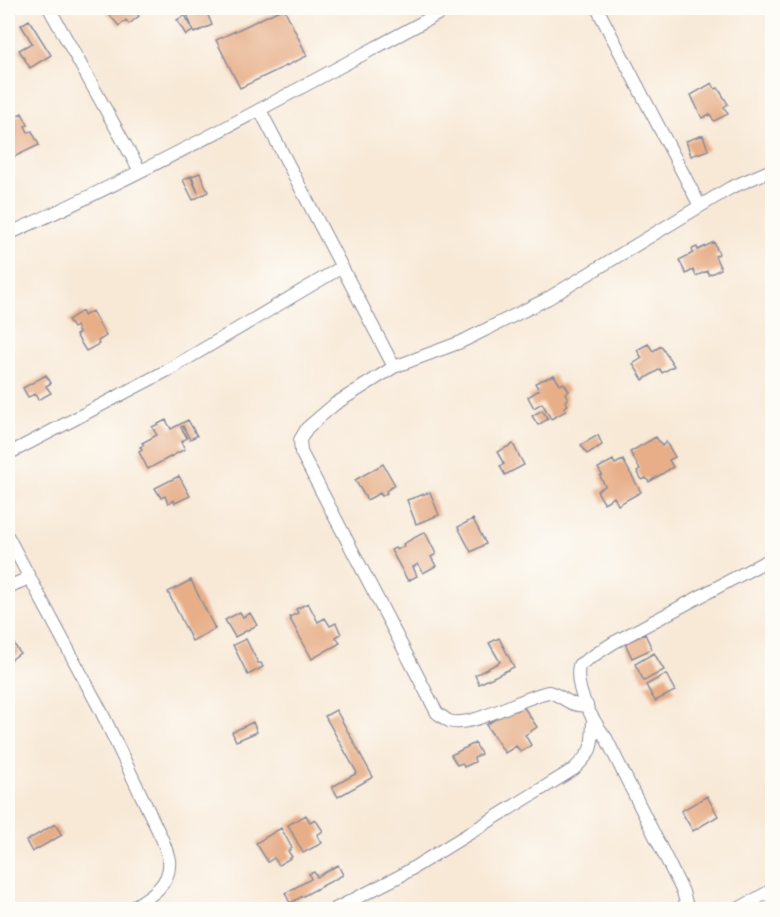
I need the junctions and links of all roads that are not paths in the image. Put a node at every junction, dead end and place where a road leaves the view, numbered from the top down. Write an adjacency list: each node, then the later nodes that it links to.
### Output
1 (49, 8): 5 (street)
2 (449, 8): 4 (street)
3 (597, 8): 7 (street)
4 (260, 110): 5 (street); 9 (street)
5 (140, 171): 8 (street)
6 (772, 172): 7 (street)
7 (700, 206): 10 (street)
8 (8, 234)
9 (342, 267): 10 (street); 11 (street)
10 (394, 367): 16 (street)
11 (8, 454)
12 (8, 537): 14 (street)
13 (772, 558): 16 (street)
14 (29, 578): 15 (street); 19 (street)
15 (8, 587)
16 (587, 705): 17 (street)
17 (593, 720): 20 (street); 21 (street)
18 (772, 890): 22 (street)
19 (128, 909)
20 (333, 909)
21 (688, 909)
22 (736, 909)

